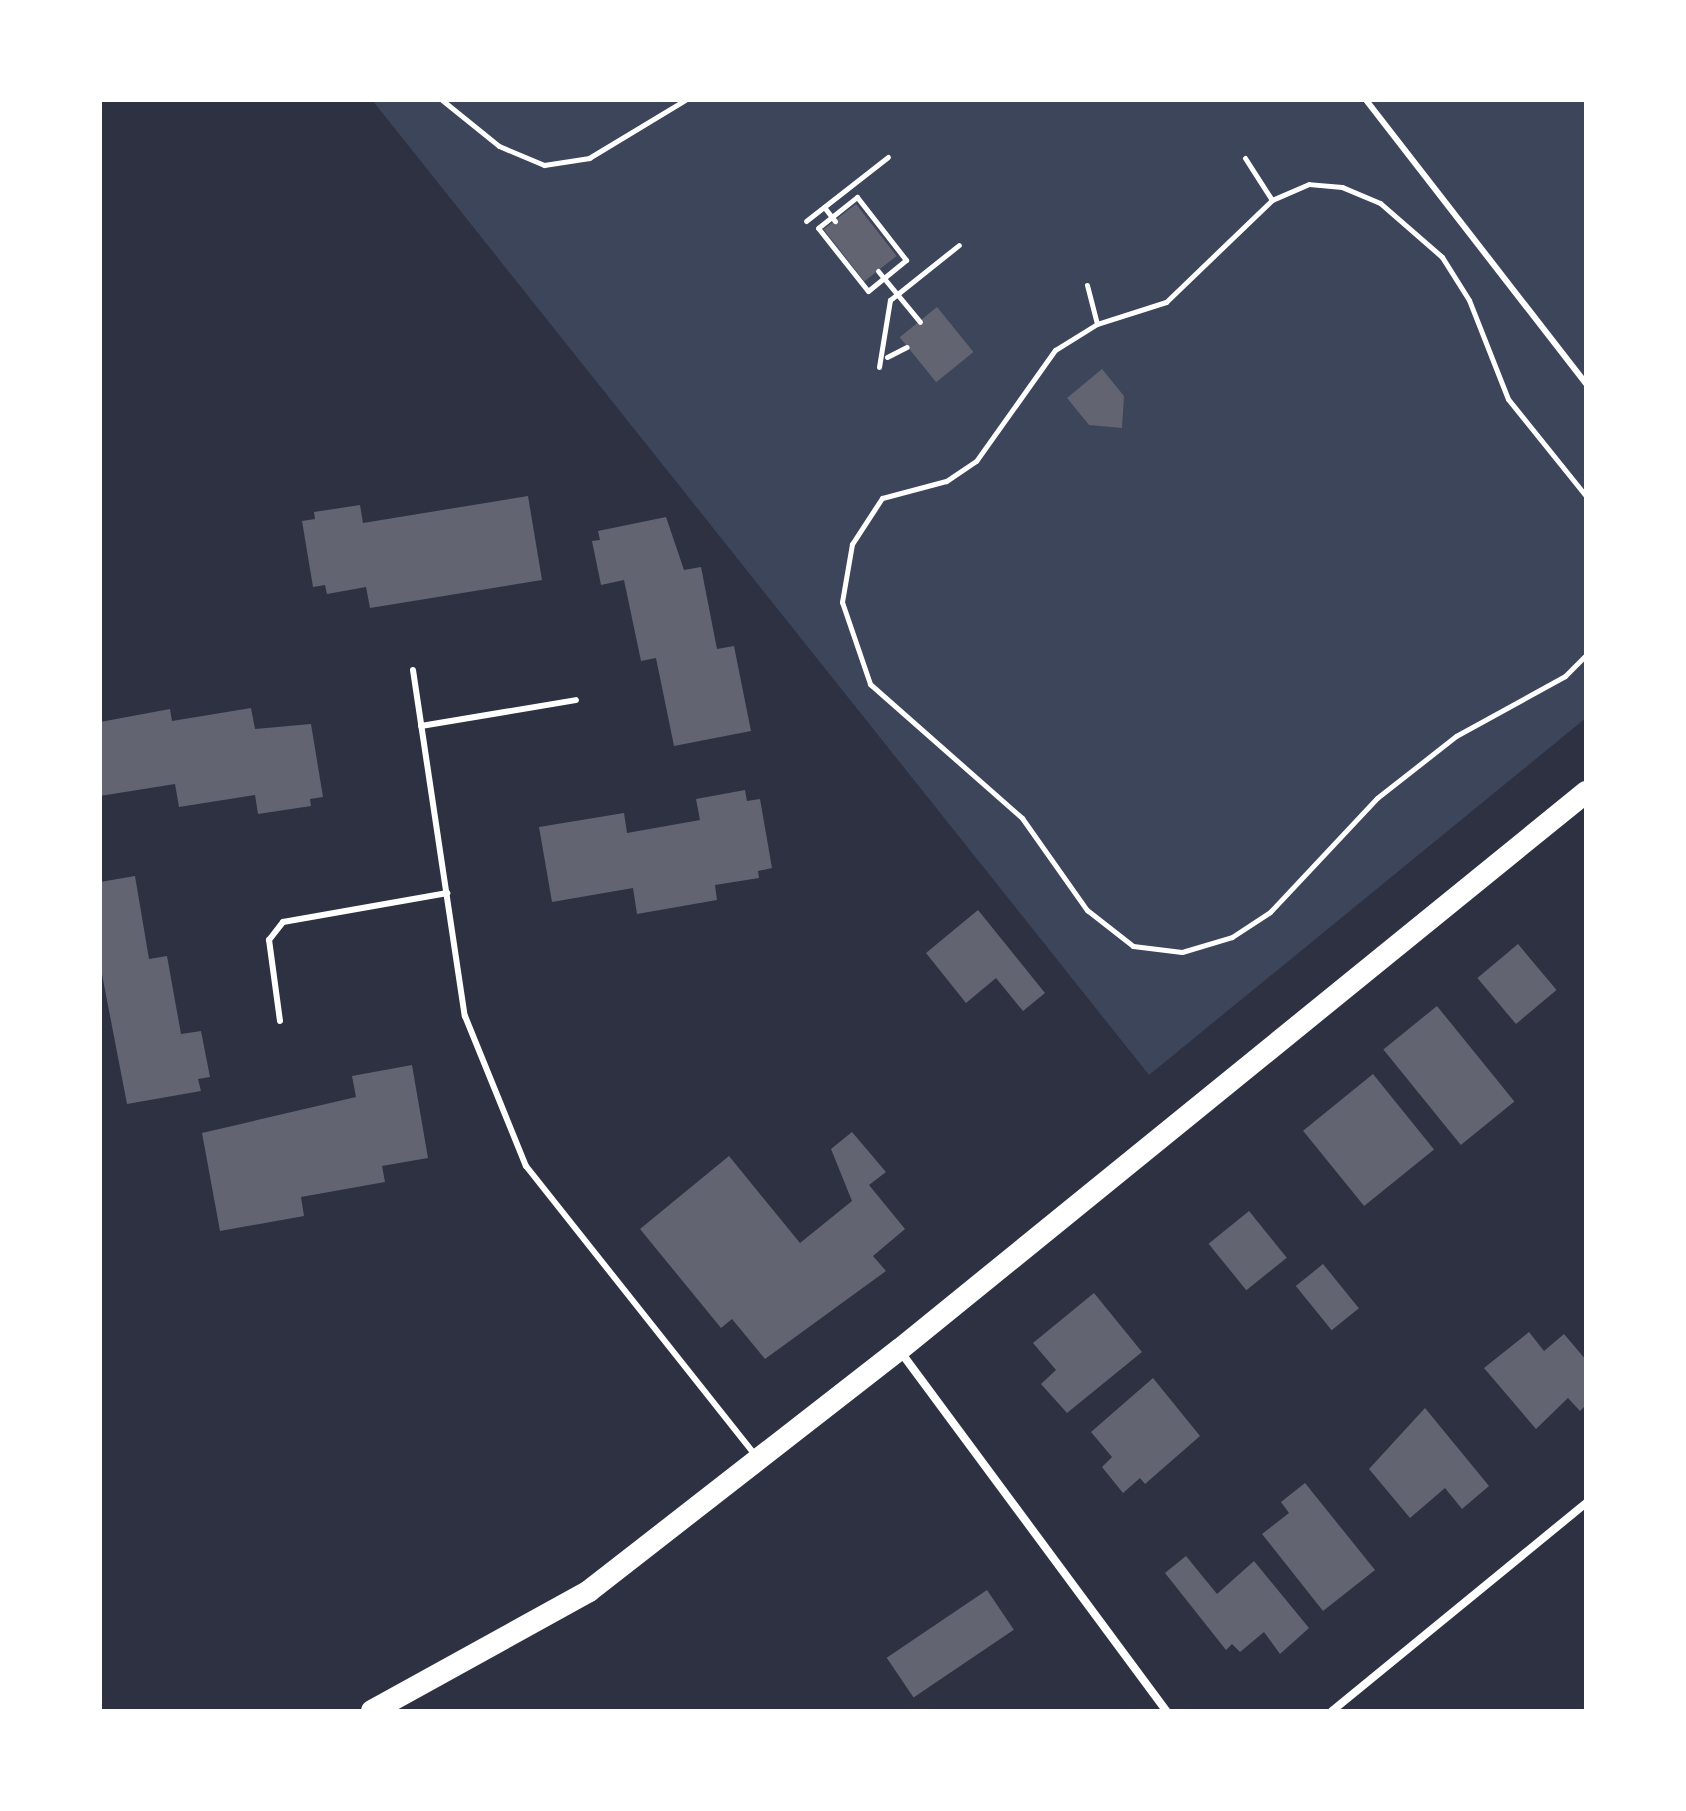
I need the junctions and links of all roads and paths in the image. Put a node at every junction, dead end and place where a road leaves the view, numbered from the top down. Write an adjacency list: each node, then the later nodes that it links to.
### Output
1 (442, 100): 2 (path)
2 (685, 100)
3 (1366, 100): 20 (lane)
4 (888, 157): 7 (path)
5 (1245, 158): 6 (path)
6 (1272, 200): 16 (path); 21 (path)
7 (824, 207): 8 (path); 9 (path)
8 (833, 219): 12 (path); 12 (path)
9 (806, 221)
10 (959, 245): 14 (path)
11 (878, 271): 12 (path)
12 (884, 278): 14 (path)
13 (1087, 285): 16 (path)
14 (897, 294): 15 (path); 18 (path)
15 (920, 322)
16 (1097, 324): 22 (path)
17 (907, 347): 18 (path)
18 (886, 358): 19 (path)
19 (879, 367)
20 (1586, 384)
21 (1586, 496)
22 (1586, 655)
23 (413, 670): 25 (lane)
24 (576, 700): 25 (lane)
25 (421, 726): 27 (lane)
26 (1586, 792): 29 (highway)
27 (447, 893): 28 (lane); 30 (lane)
28 (280, 1021)
29 (899, 1350): 30 (highway); 33 (street)
30 (758, 1459): 32 (highway)
31 (1586, 1503): 34 (street)
32 (372, 1711)
33 (1166, 1711)
34 (1332, 1711)

